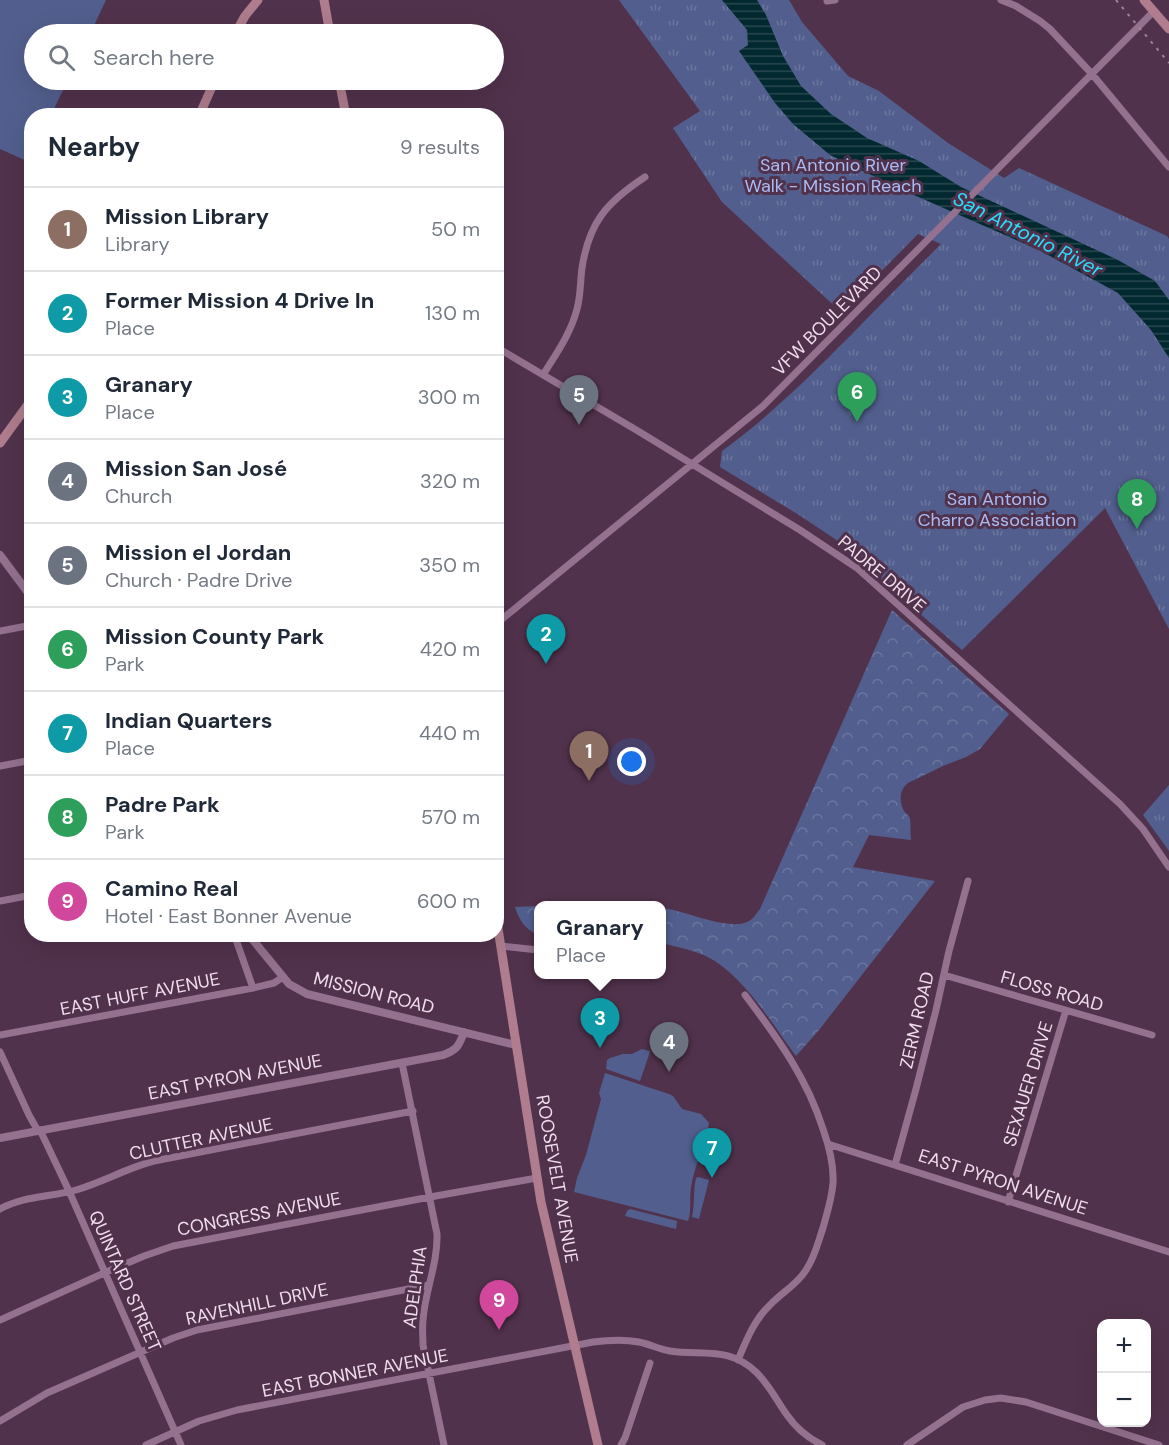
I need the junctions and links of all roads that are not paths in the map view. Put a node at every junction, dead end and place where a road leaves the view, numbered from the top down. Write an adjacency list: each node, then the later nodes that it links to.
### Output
1 (258, 0): 6 (main road)
2 (324, 0): 7 (main road)
3 (1001, 0): 9 (street)
4 (1144, 0): 5 (main road)
5 (1154, 11): 8 (main road); 9 (street, VFW BOULEVARD)
6 (241, 24)
7 (328, 24)
8 (1169, 29)
9 (1092, 74): 14 (street); 20 (street, VFW BOULEVARD)
10 (211, 90): 12 (main road)
11 (341, 90): 13 (main road)
12 (203, 108)
13 (344, 108)
14 (1169, 167)
15 (645, 177): 17 (street)
16 (504, 352): 17 (street, PADRE DRIVE)
17 (543, 375): 20 (street, PADRE DRIVE)
18 (24, 410): 19 (main road)
19 (0, 442)
20 (692, 465): 23 (street, VFW BOULEVARD); 28 (street, PADRE DRIVE)
21 (0, 555): 22 (street)
22 (24, 587)
23 (504, 618)
24 (24, 626): 25 (street)
25 (0, 631)
26 (24, 762): 27 (street)
27 (0, 766)
28 (1169, 867)
29 (968, 881): 37 (street, ZERM ROAD)
30 (24, 896): 31 (street)
31 (0, 901)
32 (237, 942): 39 (street)
33 (255, 942): 38 (street, MISSION ROAD)
34 (500, 942): 35 (main road, ROOSEVELT AVENUE)
35 (501, 946): 36 (street); 45 (main road, ROOSEVELT AVENUE)
36 (534, 950)
37 (944, 975): 41 (street, FLOSS ROAD); 52 (street, ZERM ROAD)
38 (283, 977): 39 (street, EAST HUFF AVENUE); 42 (street, MISSION ROAD)
39 (253, 988): 43 (street, EAST HUFF AVENUE)
40 (745, 995): 51 (street)
41 (1066, 1010): 44 (street, FLOSS ROAD); 56 (street, SEXAUER DRIVE)
42 (464, 1032): 45 (street, MISSION ROAD); 47 (street, EAST PYRON AVENUE)
43 (0, 1035)
44 (1152, 1035)
45 (516, 1045): 53 (main road, ROOSEVELT AVENUE)
46 (0, 1052): 49 (street, QUINTARD STREET)
47 (402, 1063): 48 (street, ADELPHIA); 49 (street, EAST PYRON AVENUE)
48 (412, 1111): 54 (street, CLUTTER AVENUE); 55 (street, ADELPHIA)
49 (39, 1130): 50 (street, EAST PYRON AVENUE); 54 (street, QUINTARD STREET)
50 (0, 1138)
51 (828, 1144): 52 (street, EAST PYRON AVENUE); 64 (street)
52 (895, 1165): 56 (street, EAST PYRON AVENUE)
53 (537, 1178): 55 (street, CONGRESS AVENUE); 62 (main road, ROOSEVELT AVENUE)
54 (69, 1191): 57 (street, CLUTTER AVENUE); 59 (street, QUINTARD STREET)
55 (430, 1197): 59 (street, CONGRESS AVENUE); 60 (street, ADELPHIA)
56 (1008, 1202): 58 (street, EAST PYRON AVENUE)
57 (0, 1209)
58 (1169, 1252)
59 (105, 1273): 61 (street, CONGRESS AVENUE); 63 (street, QUINTARD STREET)
60 (429, 1285): 63 (street, RAVENHILL DRIVE); 66 (street, ADELPHIA)
61 (0, 1320)
62 (575, 1346): 64 (street, EAST BONNER AVENUE); 66 (street, EAST BONNER AVENUE); 73 (main road, ROOSEVELT AVENUE)
63 (140, 1353): 67 (street, RAVENHILL DRIVE); 68 (street, QUINTARD STREET)
64 (738, 1360): 69 (street)
65 (650, 1363): 74 (street)
66 (429, 1374): 68 (street, EAST BONNER AVENUE); 72 (street, ADELPHIA)
67 (0, 1421)
68 (175, 1432): 70 (street, EAST BONNER AVENUE); 71 (street, QUINTARD STREET)
69 (810, 1442): 75 (street)
70 (146, 1445)
71 (181, 1445)
72 (444, 1445)
73 (598, 1445)
74 (621, 1445)
75 (822, 1445)
76 (907, 1445): 77 (street)
77 (1159, 1445)

